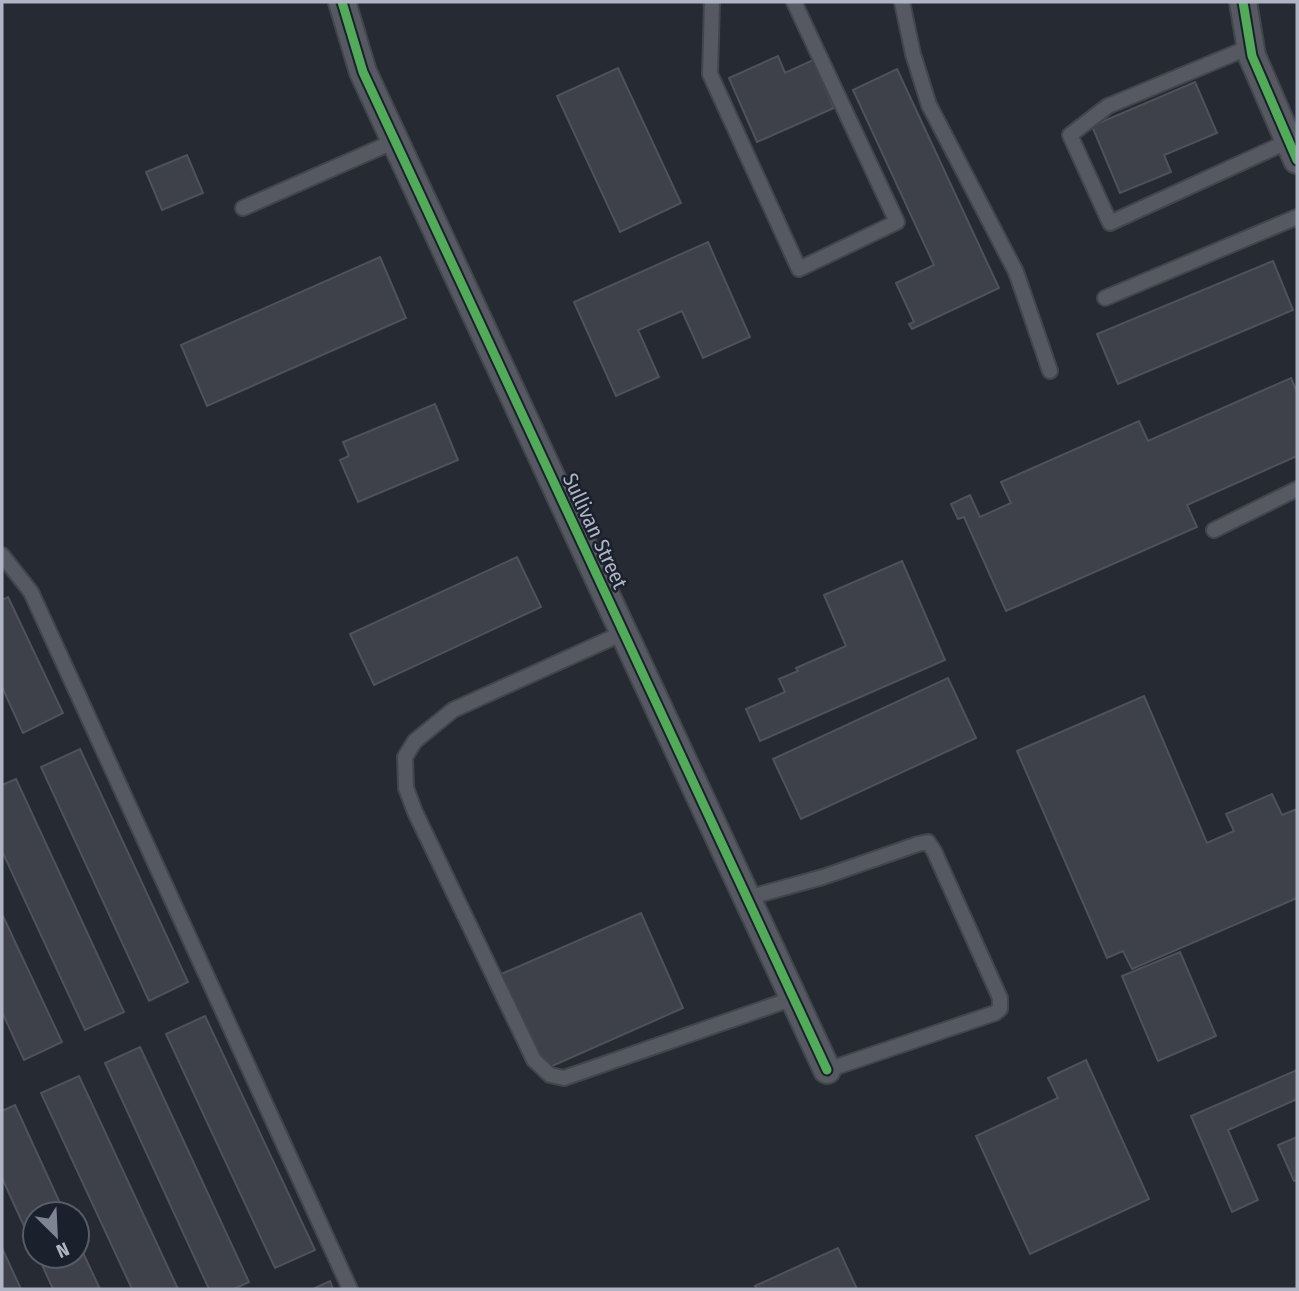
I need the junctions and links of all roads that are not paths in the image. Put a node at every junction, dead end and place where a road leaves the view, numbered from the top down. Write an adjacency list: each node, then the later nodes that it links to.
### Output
1 (342, 2): 7 (street, Sullivan Street)
2 (712, 2): 3 (lane)
3 (794, 2)
4 (902, 2): 12 (lane)
5 (1243, 2): 6 (street)
6 (1250, 47): 8 (street); 8 (lane)
7 (395, 141): 9 (lane); 16 (street, Sullivan Street)
8 (1293, 150)
9 (243, 208)
10 (1297, 217): 11 (lane)
11 (1105, 298)
12 (1050, 372)
13 (1297, 489): 14 (lane)
14 (1214, 530)
15 (2, 555): 20 (lane)
16 (623, 633): 17 (street, Sullivan Street); 18 (lane)
17 (747, 898): 18 (street, Sullivan Street); 19 (lane)
18 (794, 998): 19 (street, Sullivan Street)
19 (827, 1070)
20 (350, 1289)

